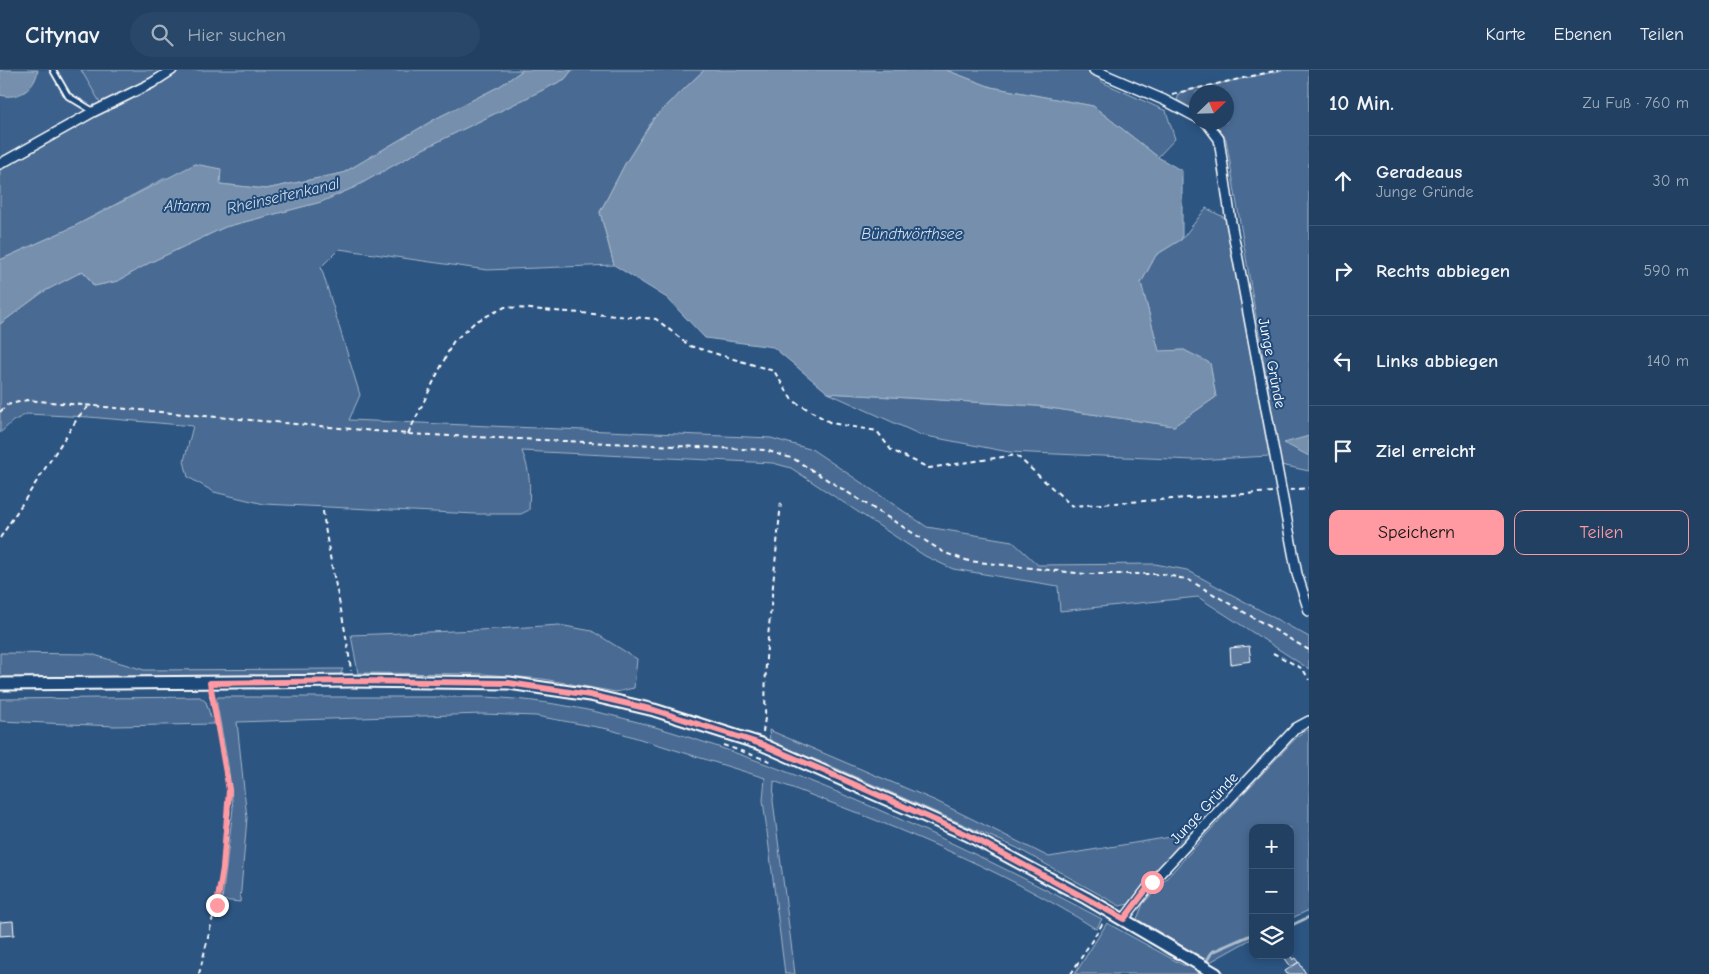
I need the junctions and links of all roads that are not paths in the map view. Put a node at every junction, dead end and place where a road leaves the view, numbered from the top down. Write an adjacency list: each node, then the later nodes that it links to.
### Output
1 (53, 70): 4 (lane)
2 (172, 70): 4 (street)
3 (1094, 70): 5 (street)
4 (93, 112): 7 (street)
5 (1189, 113)
6 (1212, 130): 8 (street, Junge Gründe)
7 (0, 164)
8 (1309, 611)
9 (0, 684): 11 (street)
10 (1309, 721): 11 (street, Junge Gründe)
11 (1124, 919): 12 (street)
12 (1213, 971)

